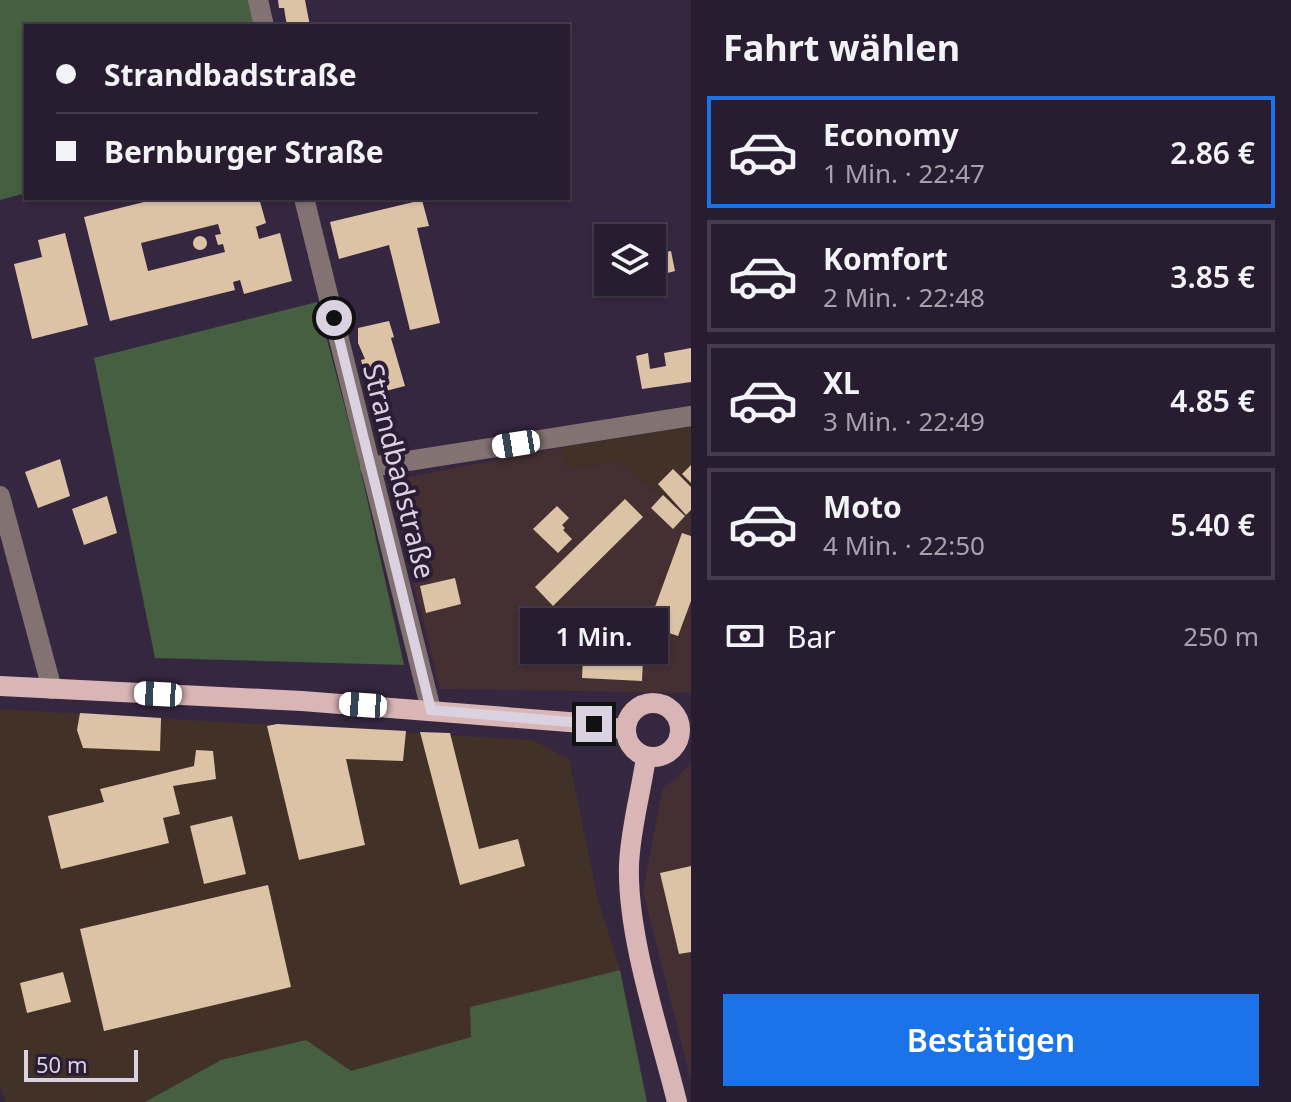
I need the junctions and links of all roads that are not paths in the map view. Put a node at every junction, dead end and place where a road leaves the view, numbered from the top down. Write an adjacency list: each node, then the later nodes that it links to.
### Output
1 (258, 0): 2 (street)
2 (264, 24)
3 (304, 200): 5 (street, Strandbadstraße)
4 (691, 416): 5 (street)
5 (370, 467): 9 (street, Strandbadstraße)
6 (0, 496): 8 (street)
7 (0, 686): 8 (main road)
8 (52, 689): 9 (main road)
9 (431, 710): 11 (main road)
10 (686, 728): 11 (main road); 12 (main road)
11 (626, 730): 12 (main road)
12 (646, 757): 13 (main road)
13 (677, 1102)

